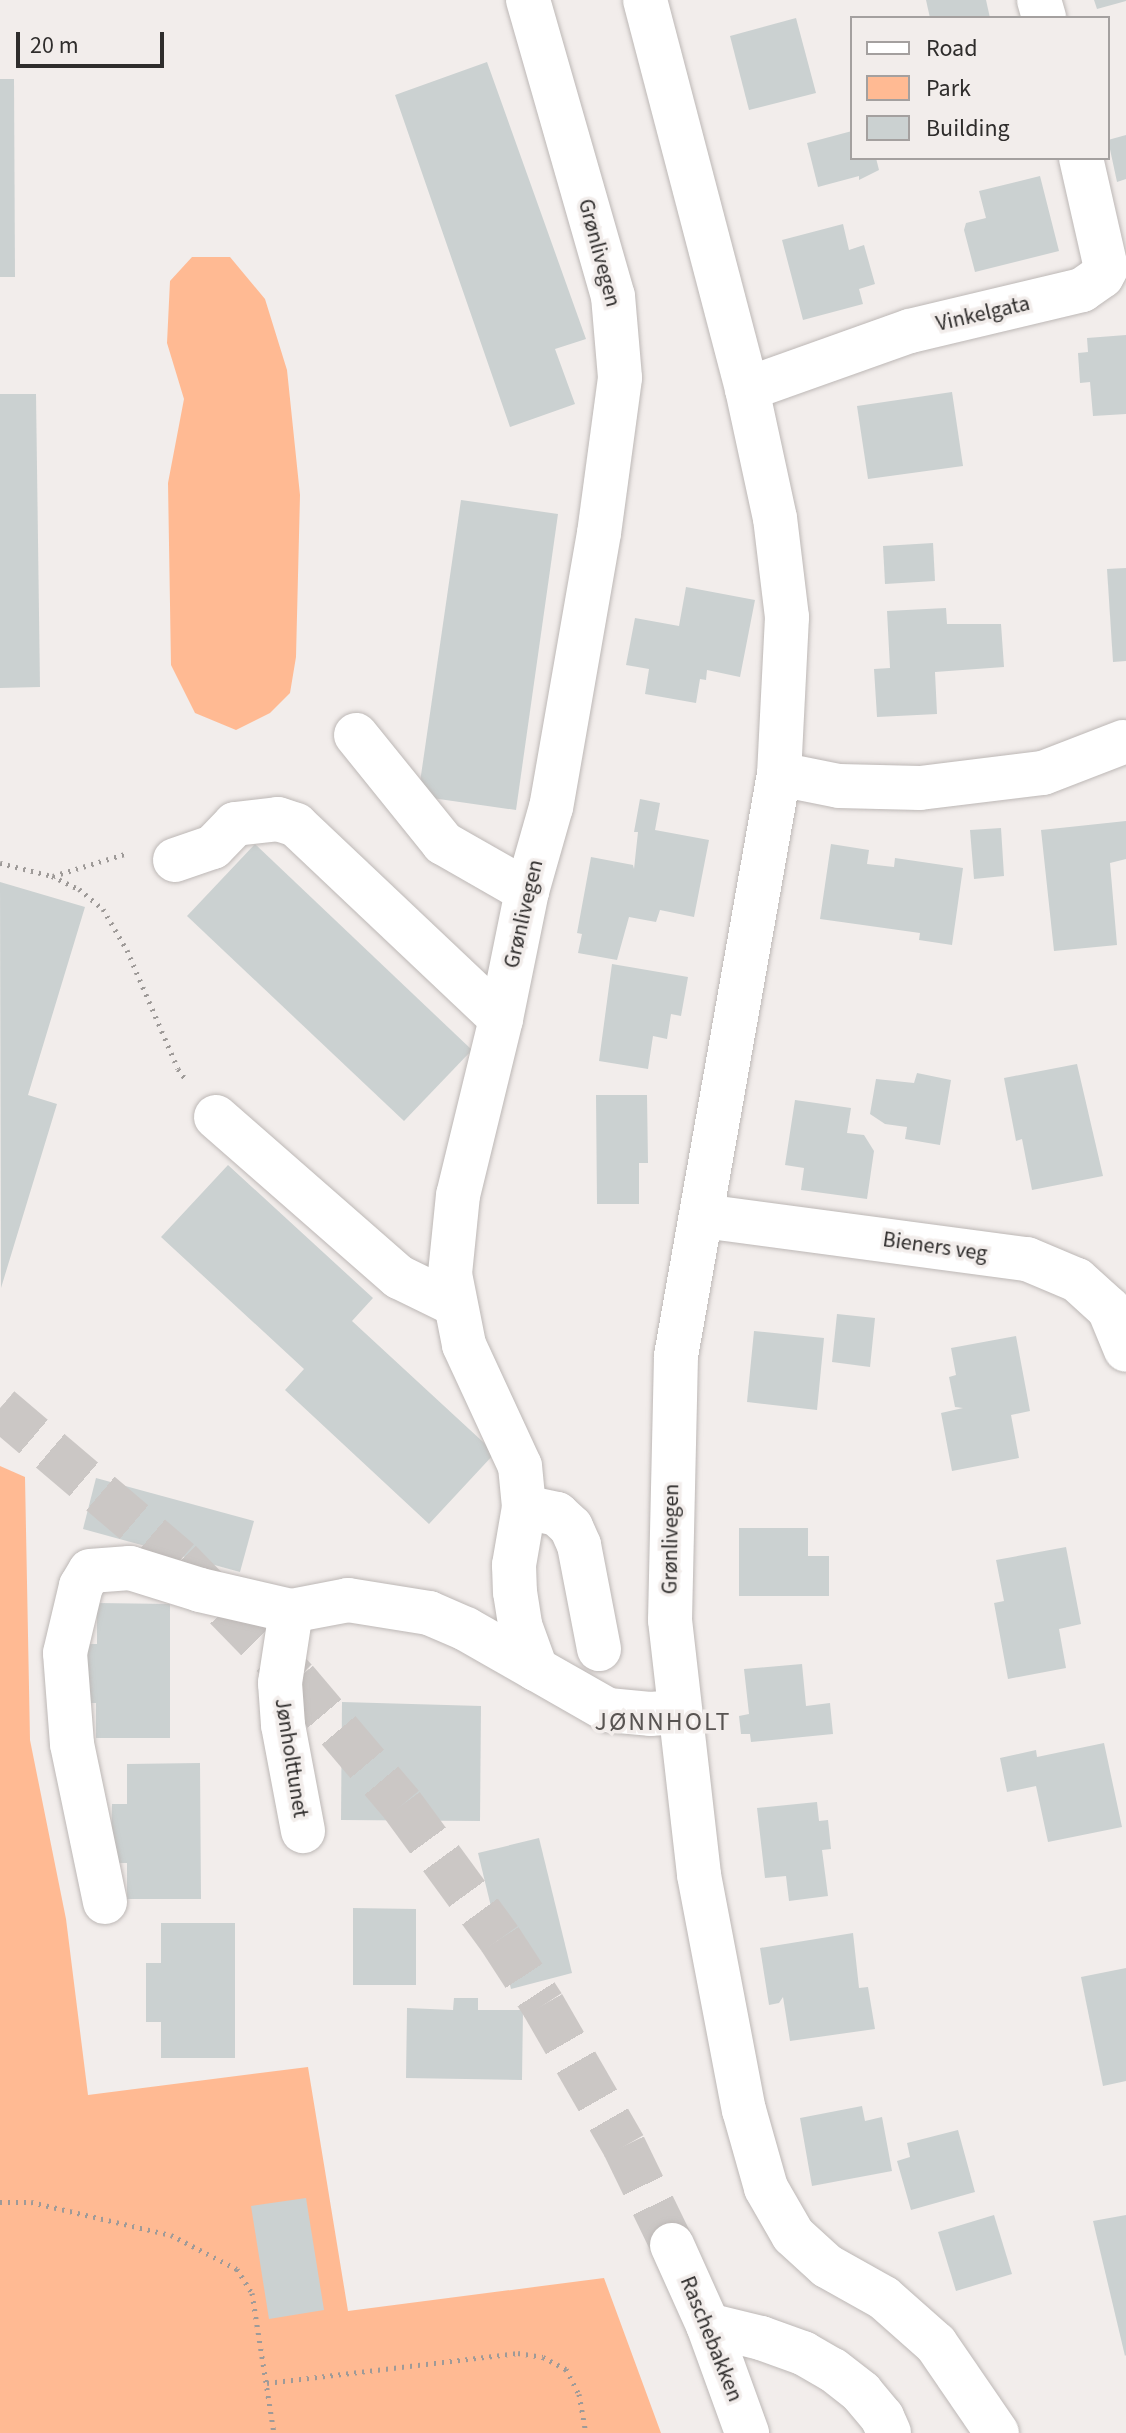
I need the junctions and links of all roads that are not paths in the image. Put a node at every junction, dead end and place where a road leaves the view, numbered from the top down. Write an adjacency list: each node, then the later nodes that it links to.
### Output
1 (528, 0): 9 (street, Grønlivegen)
2 (645, 0): 4 (street, Grønlivegen)
3 (1081, 160): 4 (street, Vinkelgata)
4 (747, 389): 7 (street, Grønlivegen)
5 (356, 735): 9 (street)
6 (1123, 742): 7 (street)
7 (779, 774): 12 (street, Grønlivegen)
8 (175, 860): 10 (street)
9 (527, 891): 10 (street, Grønlivegen)
10 (501, 1019): 13 (street, Grønlivegen)
11 (216, 1117): 13 (street)
12 (703, 1216): 14 (street, Bieners veg); 19 (street, Grønlivegen)
13 (454, 1304): 15 (street, Grønlivegen)
14 (1126, 1350)
15 (524, 1507): 17 (street); 18 (street, Grønlivegen)
16 (291, 1611): 18 (street); 20 (street, Jønholttunet); 21 (street)
17 (599, 1649)
18 (536, 1669): 19 (street)
19 (678, 1712): 26 (street, Grønlivegen)
20 (303, 1831)
21 (105, 1902)
22 (672, 2245): 23 (street, Raschebakken)
23 (708, 2325): 24 (street, Raschebakken); 25 (street)
24 (747, 2433)
25 (889, 2433)
26 (997, 2433)

